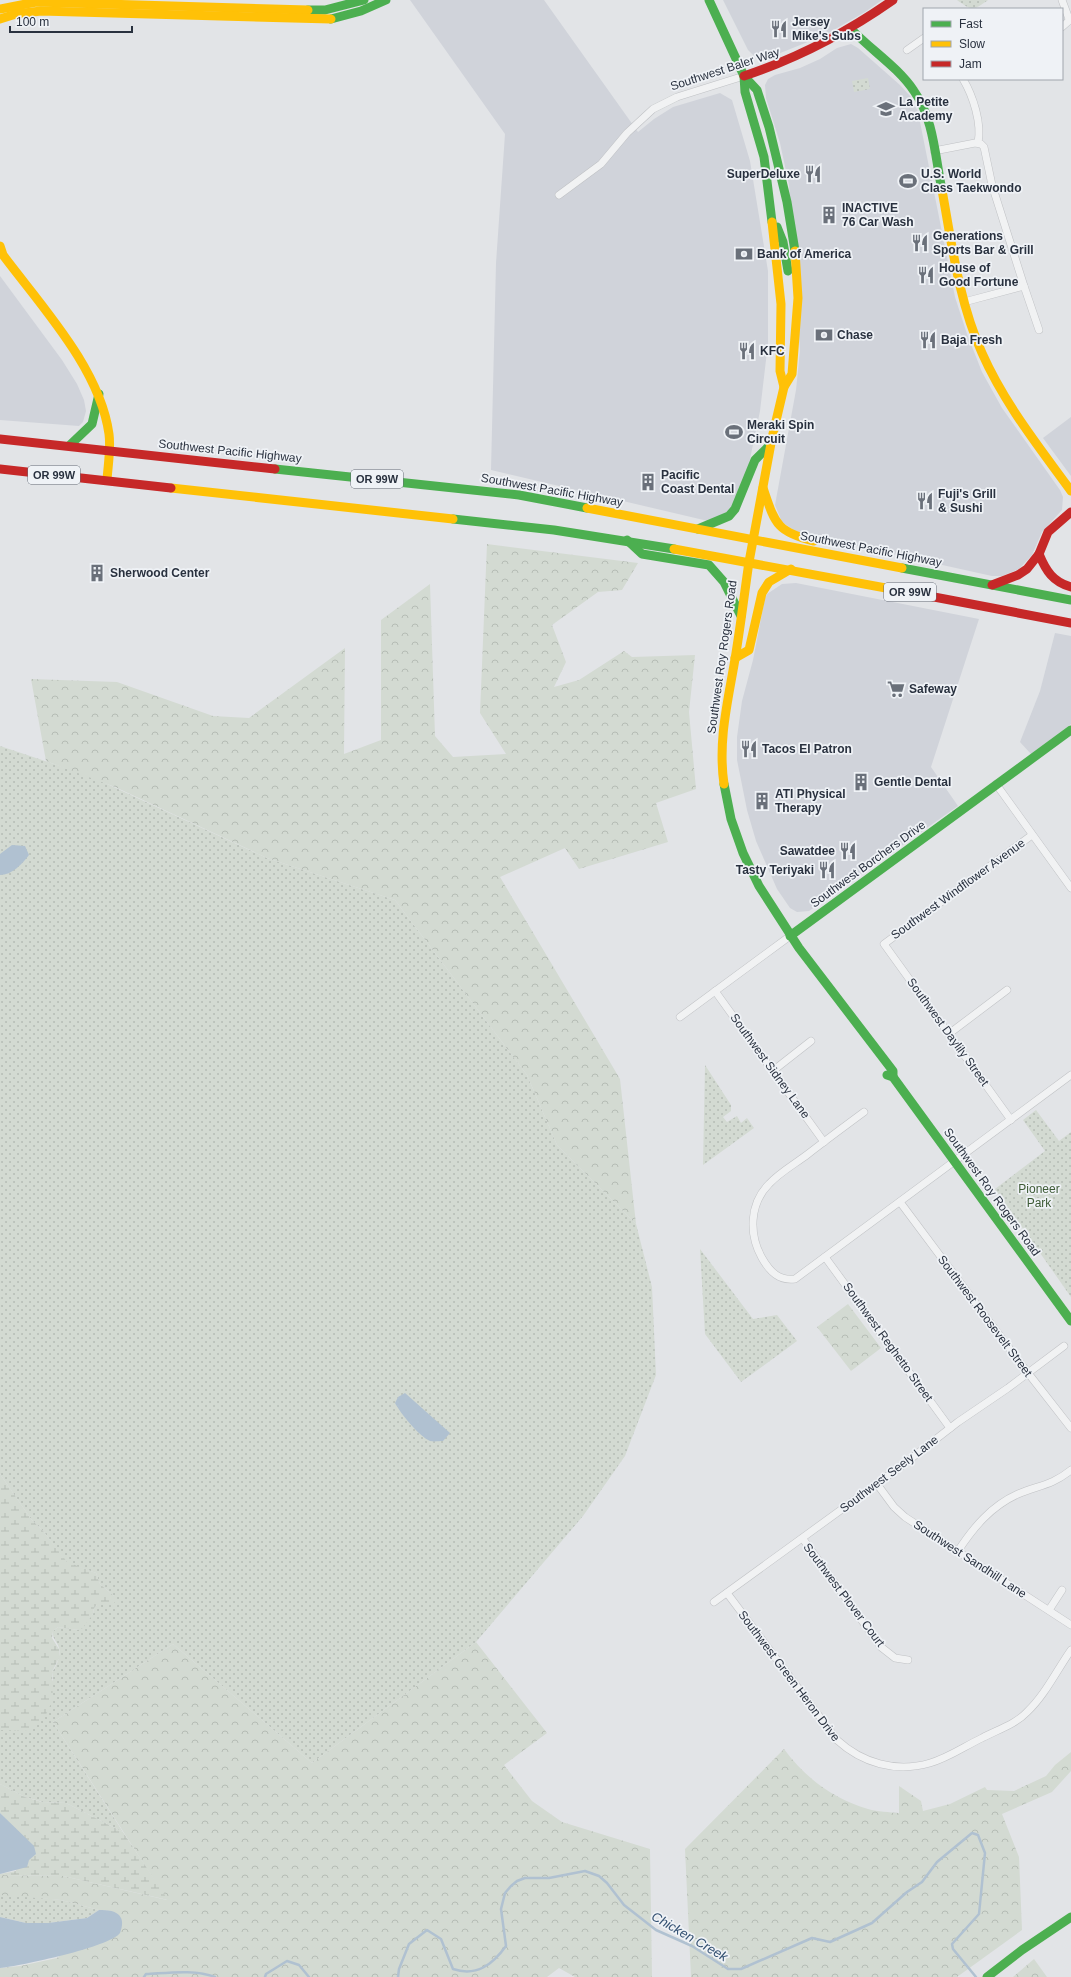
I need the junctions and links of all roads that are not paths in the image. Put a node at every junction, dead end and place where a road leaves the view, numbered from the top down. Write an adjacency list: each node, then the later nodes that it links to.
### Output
1 (364, 0): 6 (main road)
2 (386, 0): 7 (main road)
3 (709, 0): 12 (main road)
4 (893, 0): 9 (main road, Southwest Baler Way)
5 (1062, 0): 8 (street)
6 (0, 9)
7 (0, 19)
8 (1070, 19)
9 (851, 29): 12 (main road, Southwest Baler Way); 15 (main road)
10 (923, 39): 11 (street)
11 (907, 50)
12 (744, 76): 16 (street, Southwest Baler Way); 17 (main road); 21 (main road)
13 (963, 80): 14 (street)
14 (978, 143): 15 (street); 20 (street)
15 (934, 151): 22 (main road)
16 (560, 195)
17 (772, 221): 21 (main road); 24 (main road)
18 (0, 246): 19 (main road)
19 (1, 255): 25 (main road)
20 (1024, 286): 22 (street); 23 (street)
21 (798, 292): 24 (main road)
22 (964, 302): 33 (main road)
23 (1039, 330)
24 (784, 387): 28 (main road, Southwest Roy Rogers Road)
25 (99, 394): 27 (main road); 29 (main road)
26 (0, 439): 27 (main road, Southwest Pacific Highway / OR 99W)
27 (70, 445): 29 (main road, Southwest Pacific Highway / OR 99W)
28 (770, 445): 32 (main road, Southwest Roy Rogers Road); 35 (main road)
29 (109, 450): 31 (main road); 35 (main road, Southwest Pacific Highway / OR 99W)
30 (0, 469): 31 (main road, OR 99W)
31 (107, 480): 37 (main road, OR 99W)
32 (763, 488): 36 (main road, Southwest Roy Rogers Road); 38 (main road)
33 (1071, 491)
34 (1071, 512): 40 (main road)
35 (698, 529): 36 (main road, Southwest Pacific Highway / OR 99W)
36 (753, 538): 41 (main road, Southwest Roy Rogers Road); 42 (main road, Southwest Pacific Highway / OR 99W)
37 (627, 540): 41 (main road, OR 99W); 47 (main road)
38 (821, 542)
39 (858, 550): 42 (main road)
40 (1039, 554): 44 (main road); 45 (main road)
41 (748, 562): 43 (main road, OR 99W); 47 (main road, Southwest Roy Rogers Road)
42 (882, 563): 44 (main road, Southwest Pacific Highway / OR 99W)
43 (790, 569): 48 (main road, OR 99W); 49 (main road)
44 (992, 584): 46 (main road, Southwest Pacific Highway / OR 99W)
45 (1071, 587)
46 (1071, 600)
47 (741, 616): 49 (main road, Southwest Roy Rogers Road)
48 (1071, 623)
49 (735, 658): 54 (main road, Southwest Roy Rogers Road)
50 (1071, 730): 51 (main road, Southwest Borchers Drive)
51 (996, 784): 52 (street); 54 (main road, Southwest Borchers Drive)
52 (1032, 835): 53 (street); 55 (street, Southwest Windflower Avenue)
53 (1071, 888)
54 (790, 936): 57 (street, Southwest Borchers Drive); 66 (main road, Southwest Roy Rogers Road)
55 (884, 944): 59 (street, Southwest Daylily Street)
56 (1007, 990): 59 (street)
57 (715, 991): 58 (street, Southwest Borchers Drive); 61 (street, Southwest Sidney Lane)
58 (680, 1017)
59 (950, 1034): 64 (street, Southwest Daylily Street)
60 (811, 1041): 61 (street)
61 (774, 1070): 65 (street, Southwest Sidney Lane)
62 (1071, 1075): 64 (street)
63 (864, 1112): 65 (street)
64 (1011, 1120): 66 (street)
65 (824, 1142): 68 (street)
66 (955, 1161): 67 (street); 69 (main road, Southwest Roy Rogers Road)
67 (900, 1202): 68 (street); 71 (street, Southwest Roosevelt Street)
68 (825, 1257): 72 (street, Southwest Reghetto Street)
69 (1071, 1320)
70 (1064, 1346): 71 (street, Southwest Seely Lane)
71 (1028, 1373): 72 (street, Southwest Seely Lane); 73 (street, Southwest Roosevelt Street)
72 (950, 1428): 75 (street, Southwest Seely Lane)
73 (1071, 1428)
74 (1071, 1470): 77 (street)
75 (878, 1484): 76 (street, Southwest Seely Lane); 77 (street, Southwest Sandhill Lane)
76 (803, 1539): 79 (street, Southwest Seely Lane); 84 (street, Southwest Plover Court)
77 (958, 1551): 81 (street, Southwest Sandhill Lane)
78 (1062, 1590): 81 (street)
79 (727, 1593): 80 (street, Southwest Seely Lane); 83 (street, Southwest Green Heron Drive)
80 (714, 1602)
81 (1049, 1610): 82 (street, Southwest Sandhill Lane)
82 (1071, 1625)
83 (1071, 1650)
84 (908, 1660)
85 (1071, 1917): 86 (main road)
86 (990, 1974)

